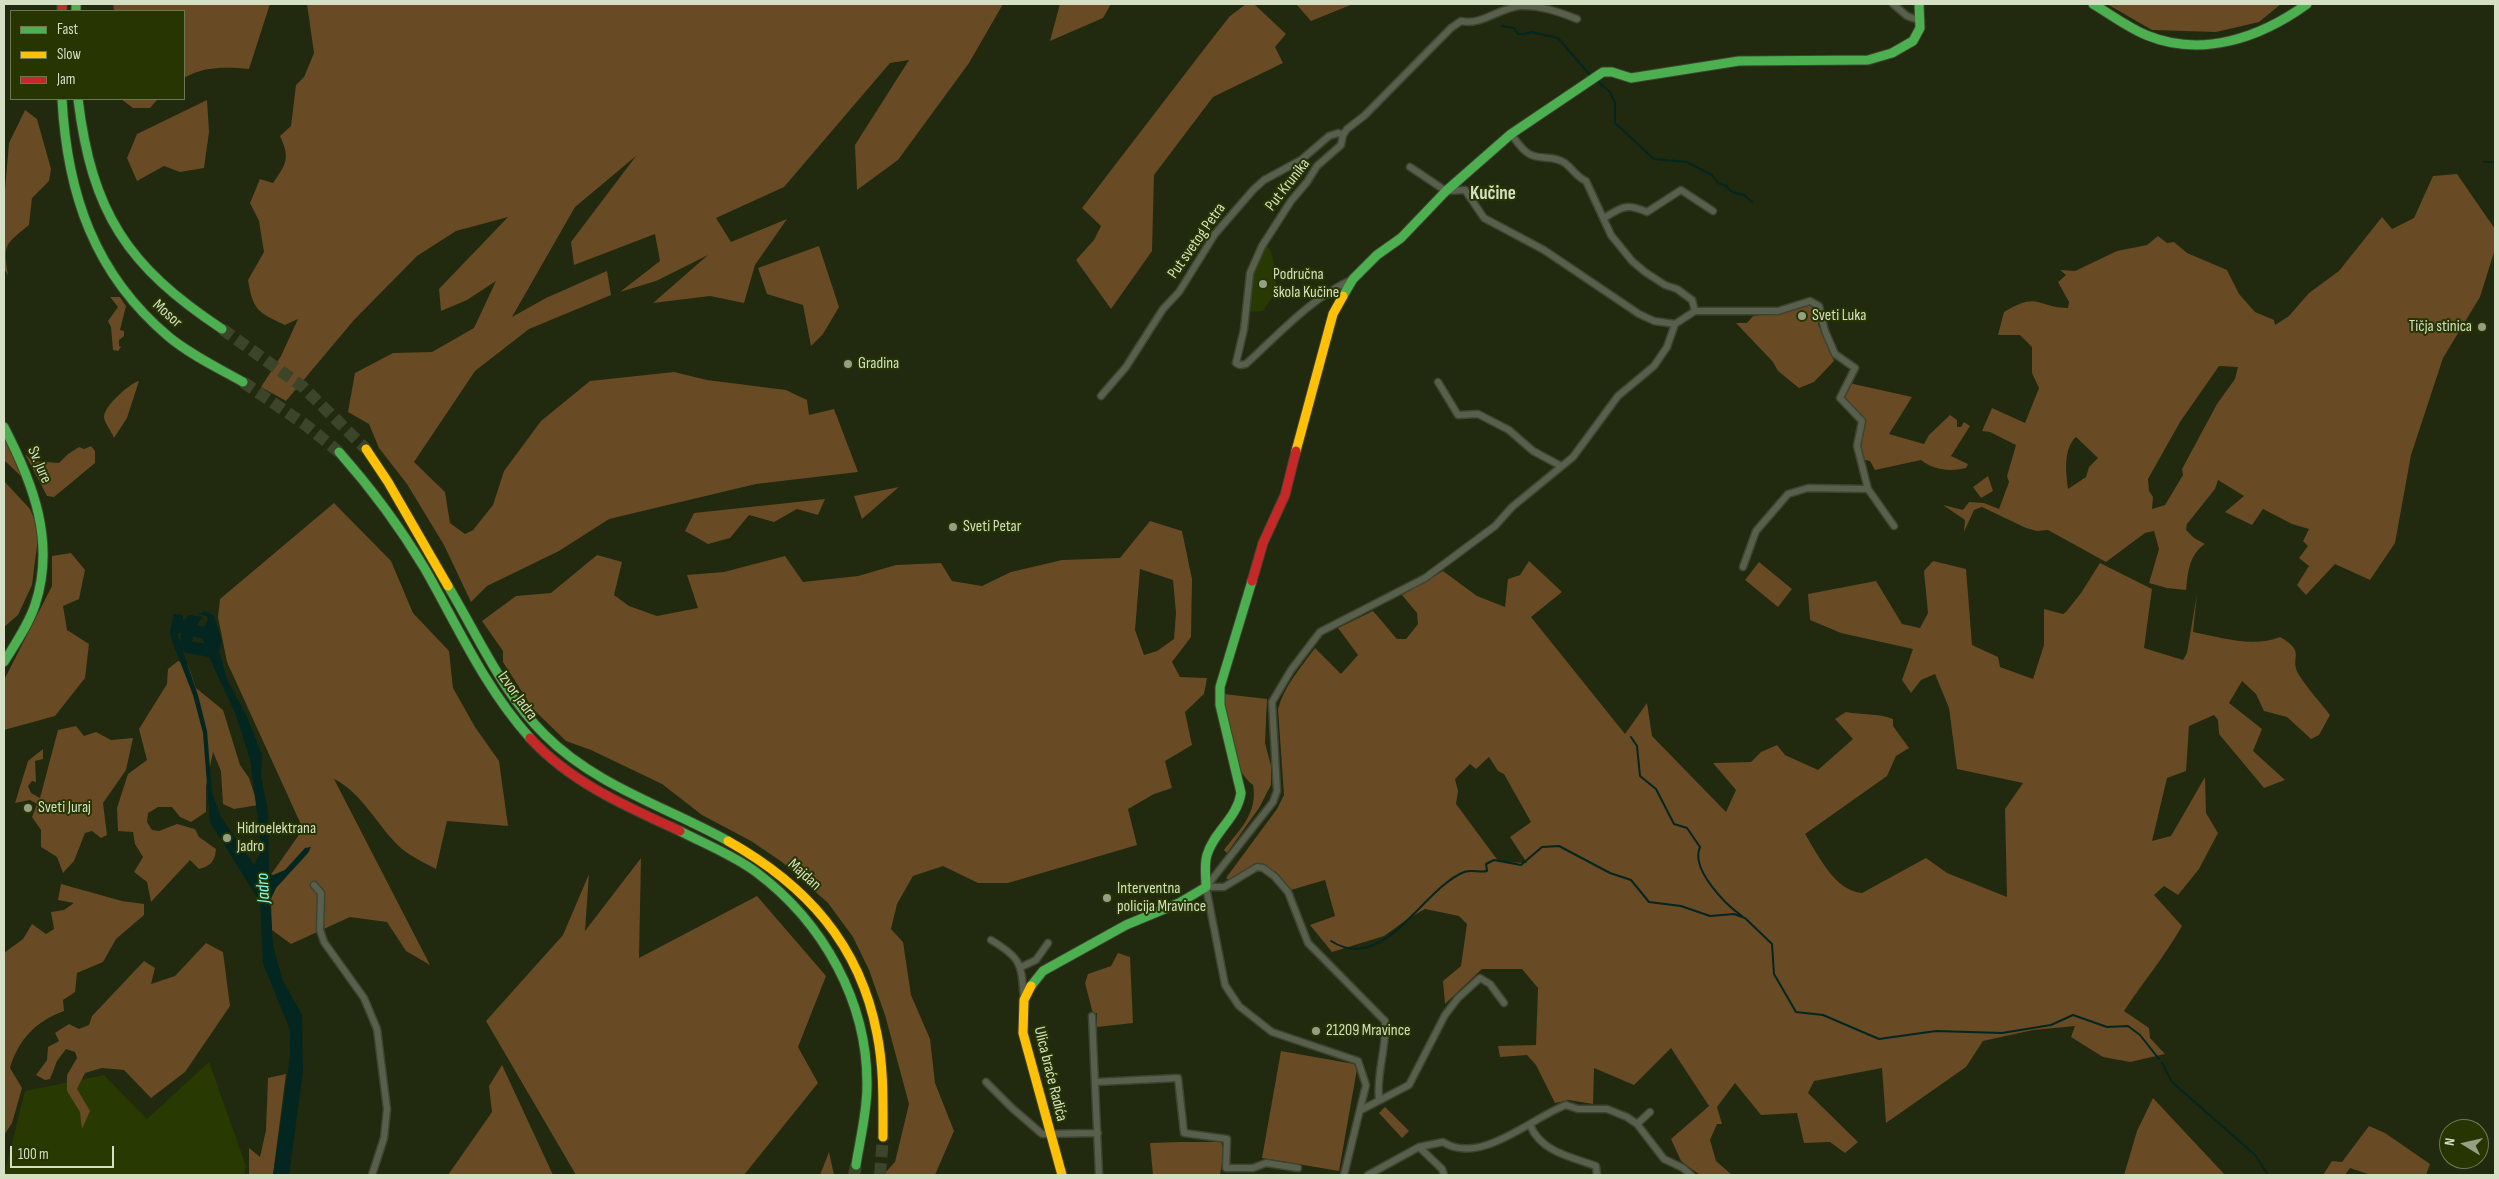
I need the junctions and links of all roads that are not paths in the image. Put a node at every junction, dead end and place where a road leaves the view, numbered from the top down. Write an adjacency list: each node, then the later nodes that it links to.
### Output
1 (1893, 4): 6 (street)
2 (1919, 4): 6 (main road)
3 (2093, 4): 4 (main road)
4 (2307, 4)
5 (1578, 19): 10 (street, Put Krunika)
6 (1921, 21): 9 (main road)
7 (62, 100): 19 (main road, Mosor)
8 (78, 100): 18 (main road, Mosor)
9 (1511, 134): 12 (main road); 14 (street)
10 (1343, 135): 15 (street, Put Krunika); 21 (street, Put svetog Petra)
11 (1410, 167): 12 (street)
12 (1446, 191): 15 (main road); 17 (street)
13 (1713, 211): 14 (street)
14 (1604, 218): 16 (street)
15 (1353, 279): 33 (main road)
16 (1695, 311): 17 (street); 26 (street)
17 (1675, 324): 25 (street)
18 (222, 329)
19 (243, 382)
20 (1438, 382): 25 (street)
21 (1101, 396)
22 (4, 426): 29 (main road, Sv. Jure)
23 (366, 449): 30 (main road, Izvor Jadra)
24 (339, 452): 31 (main road, Izvor Jadra)
25 (1561, 466): 33 (street)
26 (1868, 489): 27 (street); 28 (street)
27 (1894, 526)
28 (1743, 567)
29 (4, 662)
30 (742, 848): 49 (main road, Majdan)
31 (734, 859): 51 (main road, Majdan)
32 (314, 886): 54 (street)
33 (1206, 888): 37 (main road, Ulica braće Radića); 42 (street); 43 (street)
34 (991, 940): 36 (street)
35 (1048, 943): 36 (street)
36 (1021, 966): 37 (street)
37 (1024, 1000): 48 (main road, Ulica braće Radića)
38 (1504, 1003): 42 (street)
39 (1092, 1016): 41 (street)
40 (986, 1082): 48 (street)
41 (1096, 1082): 47 (street); 53 (street)
42 (1379, 1100): 43 (street)
43 (1361, 1110): 57 (street)
44 (1650, 1112): 45 (street)
45 (1637, 1124): 46 (street); 61 (street)
46 (1530, 1125): 50 (street); 60 (street)
47 (1098, 1133): 48 (street); 56 (street)
48 (1050, 1134): 55 (main road, Ulica braće Radića)
49 (882, 1137)
50 (1419, 1147): 58 (street); 59 (street)
51 (856, 1165)
52 (1298, 1168): 53 (street)
53 (1226, 1172)
54 (372, 1175)
55 (1062, 1175)
56 (1099, 1175)
57 (1344, 1175)
58 (1368, 1175)
59 (1444, 1175)
60 (1597, 1175)
61 (1691, 1175)

